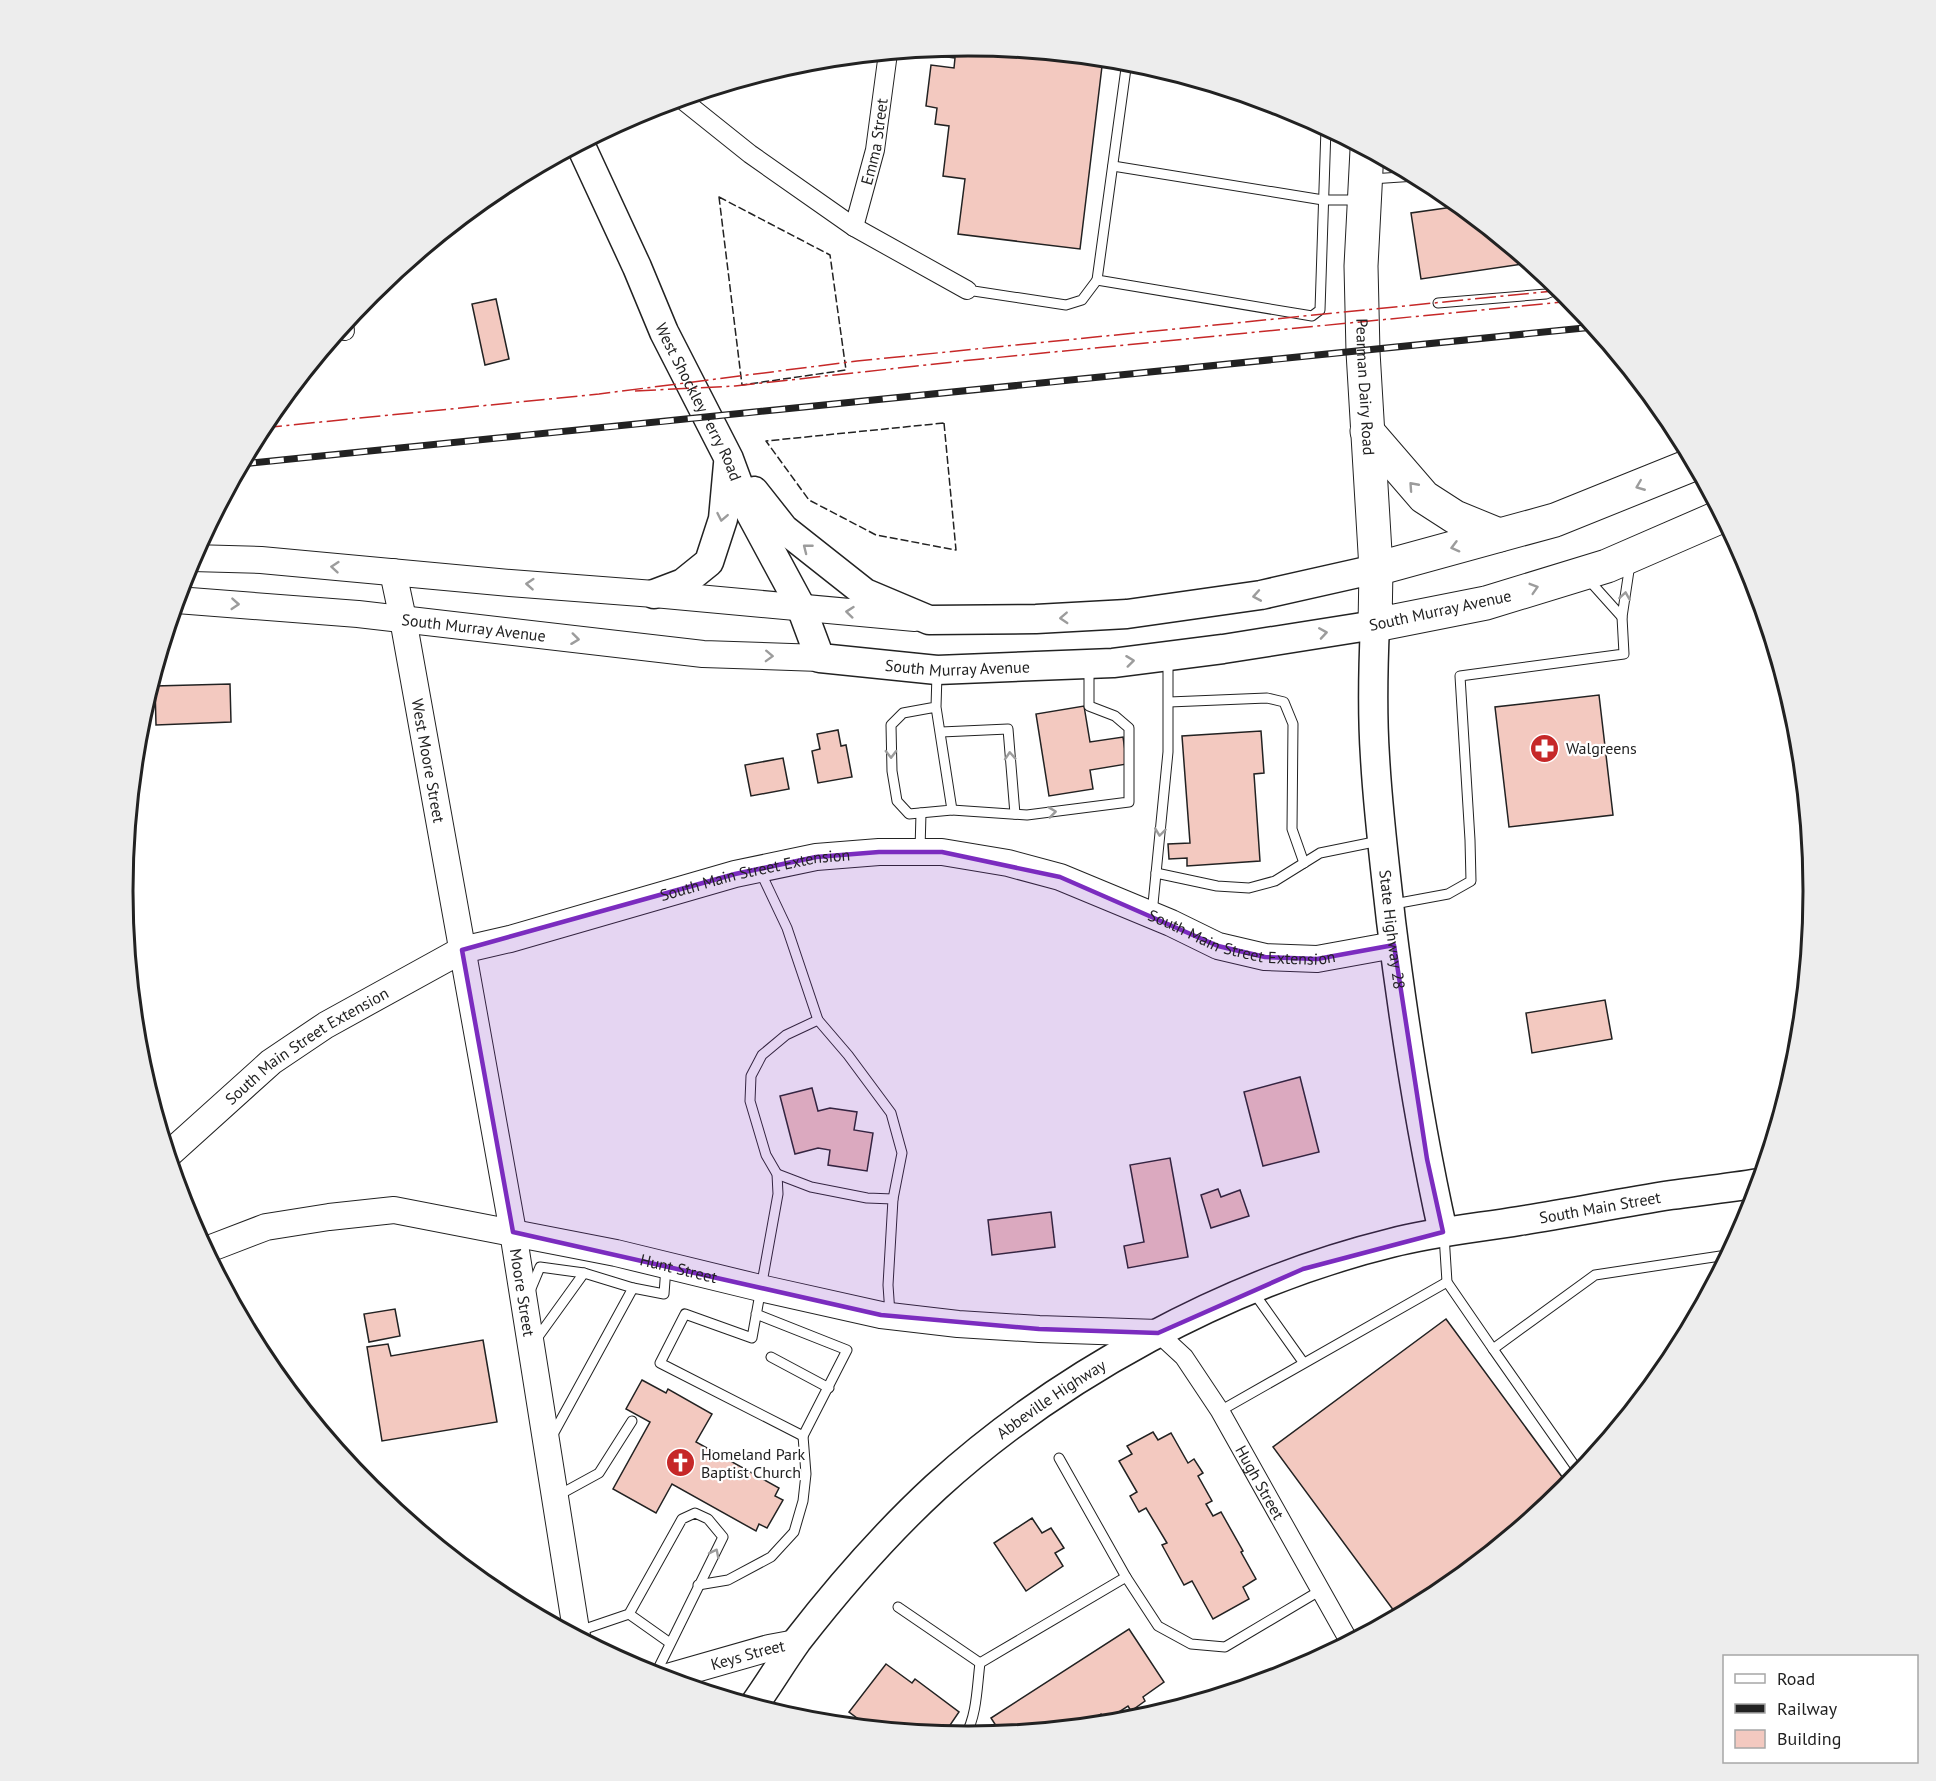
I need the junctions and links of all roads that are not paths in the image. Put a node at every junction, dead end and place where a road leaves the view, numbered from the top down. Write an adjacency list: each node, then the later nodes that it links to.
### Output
1 (887, 60): 10 (street, Emma Street)
2 (1126, 71): 6 (lane)
3 (689, 104): 10 (street)
4 (1326, 137): 9 (lane)
5 (583, 150): 16 (main road, West Shockley Ferry Road)
6 (1113, 166): 9 (lane); 11 (lane)
7 (1366, 176): 8 (lane); 9 (lane); 15 (highway, Pearman Dairy Road)
8 (1400, 176)
9 (1323, 200): 11 (lane)
10 (854, 227): 12 (street)
11 (1097, 280): 12 (lane)
12 (967, 290)
13 (1550, 292): 14 (lane)
14 (1438, 303)
15 (1367, 431): 19 (highway, one-way to 15); 22 (highway, Pearman Dairy Road)
16 (729, 459): 25 (main road, one-way to 25); 27 (main road, West Shockley Ferry Road); 30 (main road, one-way to 16)
17 (1687, 467): 19 (highway, one-way to 19)
18 (1716, 519): 20 (highway, South Murray Avenue)
19 (1499, 535): 22 (highway, one-way to 22)
20 (1631, 556): 24 (highway, South Murray Avenue); 28 (lane, one-way to 20)
21 (203, 558): 23 (street, one-way to 21)
22 (1376, 569): 30 (main road, one-way to 30); 31 (highway, Pearman Dairy Road)
23 (393, 572): 25 (street, one-way to 23); 29 (street, West Moore Street)
24 (1583, 574): 28 (lane); 31 (highway, South Murray Avenue, one-way to 24)
25 (654, 594): 27 (street)
26 (185, 601): 29 (street, South Murray Avenue, one-way to 29)
27 (801, 607): 30 (street, one-way to 27); 33 (main road, West Shockley Ferry Road)
28 (1622, 617): 47 (lane)
29 (403, 619): 33 (street, South Murray Avenue, one-way to 33); 50 (street, West Moore Street)
30 (929, 620)
31 (1375, 625): 32 (main road, South Murray Avenue, one-way to 31); 42 (main road, State Highway 28)
32 (1168, 656): 34 (main road, South Murray Avenue, one-way to 32); 36 (lane)
33 (820, 658): 35 (main road, South Murray Avenue)
34 (1089, 664): 35 (main road, South Murray Avenue); 41 (lane, one-way to 34)
35 (937, 670): 37 (lane)
36 (1168, 702): 44 (lane); 46 (lane, one-way to 46)
37 (936, 707): 38 (lane); 40 (lane, one-way to 40)
38 (940, 732): 39 (lane); 41 (lane, one-way to 38)
39 (952, 810): 40 (lane); 41 (lane)
40 (921, 813): 43 (lane)
41 (1015, 814)
42 (1382, 841): 44 (lane); 47 (main road, State Highway 28)
43 (920, 852): 45 (street, South Main Street Extension); 48 (street, South Main Street Extension)
44 (1304, 863): 46 (lane)
45 (759, 869): 50 (street, South Main Street Extension); 51 (lane)
46 (1156, 873): 48 (lane)
47 (1389, 905): 49 (main road, State Highway 28)
48 (1152, 915): 49 (street, South Main Street Extension)
49 (1394, 945): 57 (main road, State Highway 28)
50 (462, 950): 52 (street, South Main Street Extension); 56 (street, Moore Street)
51 (819, 1020): 53 (lane); 55 (lane)
52 (174, 1149)
53 (777, 1174): 55 (lane); 64 (lane)
54 (1749, 1185): 57 (main road, South Main Street)
55 (893, 1199): 68 (lane)
56 (513, 1232): 58 (street, Hunt Street); 60 (street, Hunt Street); 66 (street, Moore Street)
57 (1443, 1232): 62 (lane); 65 (main road, Abbeville Highway)
58 (213, 1247)
59 (1719, 1256): 71 (lane)
60 (666, 1265): 63 (lane); 64 (street, Hunt Street)
61 (584, 1273): 63 (lane); 66 (lane); 70 (lane)
62 (1447, 1282): 71 (lane); 73 (lane)
63 (633, 1287): 78 (lane)
64 (760, 1288): 67 (lane); 68 (street, Hunt Street)
65 (1251, 1289): 69 (main road, Abbeville Highway); 73 (lane)
66 (524, 1304): 70 (street, Moore Street)
67 (756, 1314): 74 (lane); 77 (lane)
68 (890, 1316): 69 (street, Hunt Street)
69 (1158, 1333): 75 (street, Hugh Street); 91 (main road, Abbeville Highway)
70 (531, 1347): 78 (street, Moore Street)
71 (1493, 1349): 80 (lane)
72 (771, 1357): 74 (lane)
73 (1303, 1362): 75 (lane)
74 (829, 1388): 77 (lane)
75 (1220, 1411): 84 (street, Hugh Street)
76 (632, 1421): 81 (lane)
77 (802, 1436): 83 (lane)
78 (547, 1446): 81 (street, Moore Street)
79 (1059, 1458): 82 (lane)
80 (1574, 1464)
81 (555, 1497): 87 (street, Moore Street)
82 (1126, 1577): 84 (lane); 92 (lane)
83 (698, 1586): 86 (lane, one-way to 86); 90 (lane)
84 (1321, 1590): 89 (street, Hugh Street)
85 (898, 1607): 92 (lane)
86 (629, 1614): 88 (lane); 90 (lane)
87 (576, 1627)
88 (584, 1631)
89 (1345, 1635)
90 (670, 1643): 93 (lane)
91 (796, 1643): 94 (street, Keys Street); 95 (main road, Abbeville Highway)
92 (980, 1663): 96 (lane)
93 (659, 1666)
94 (680, 1674)
95 (758, 1698)
96 (970, 1726)

